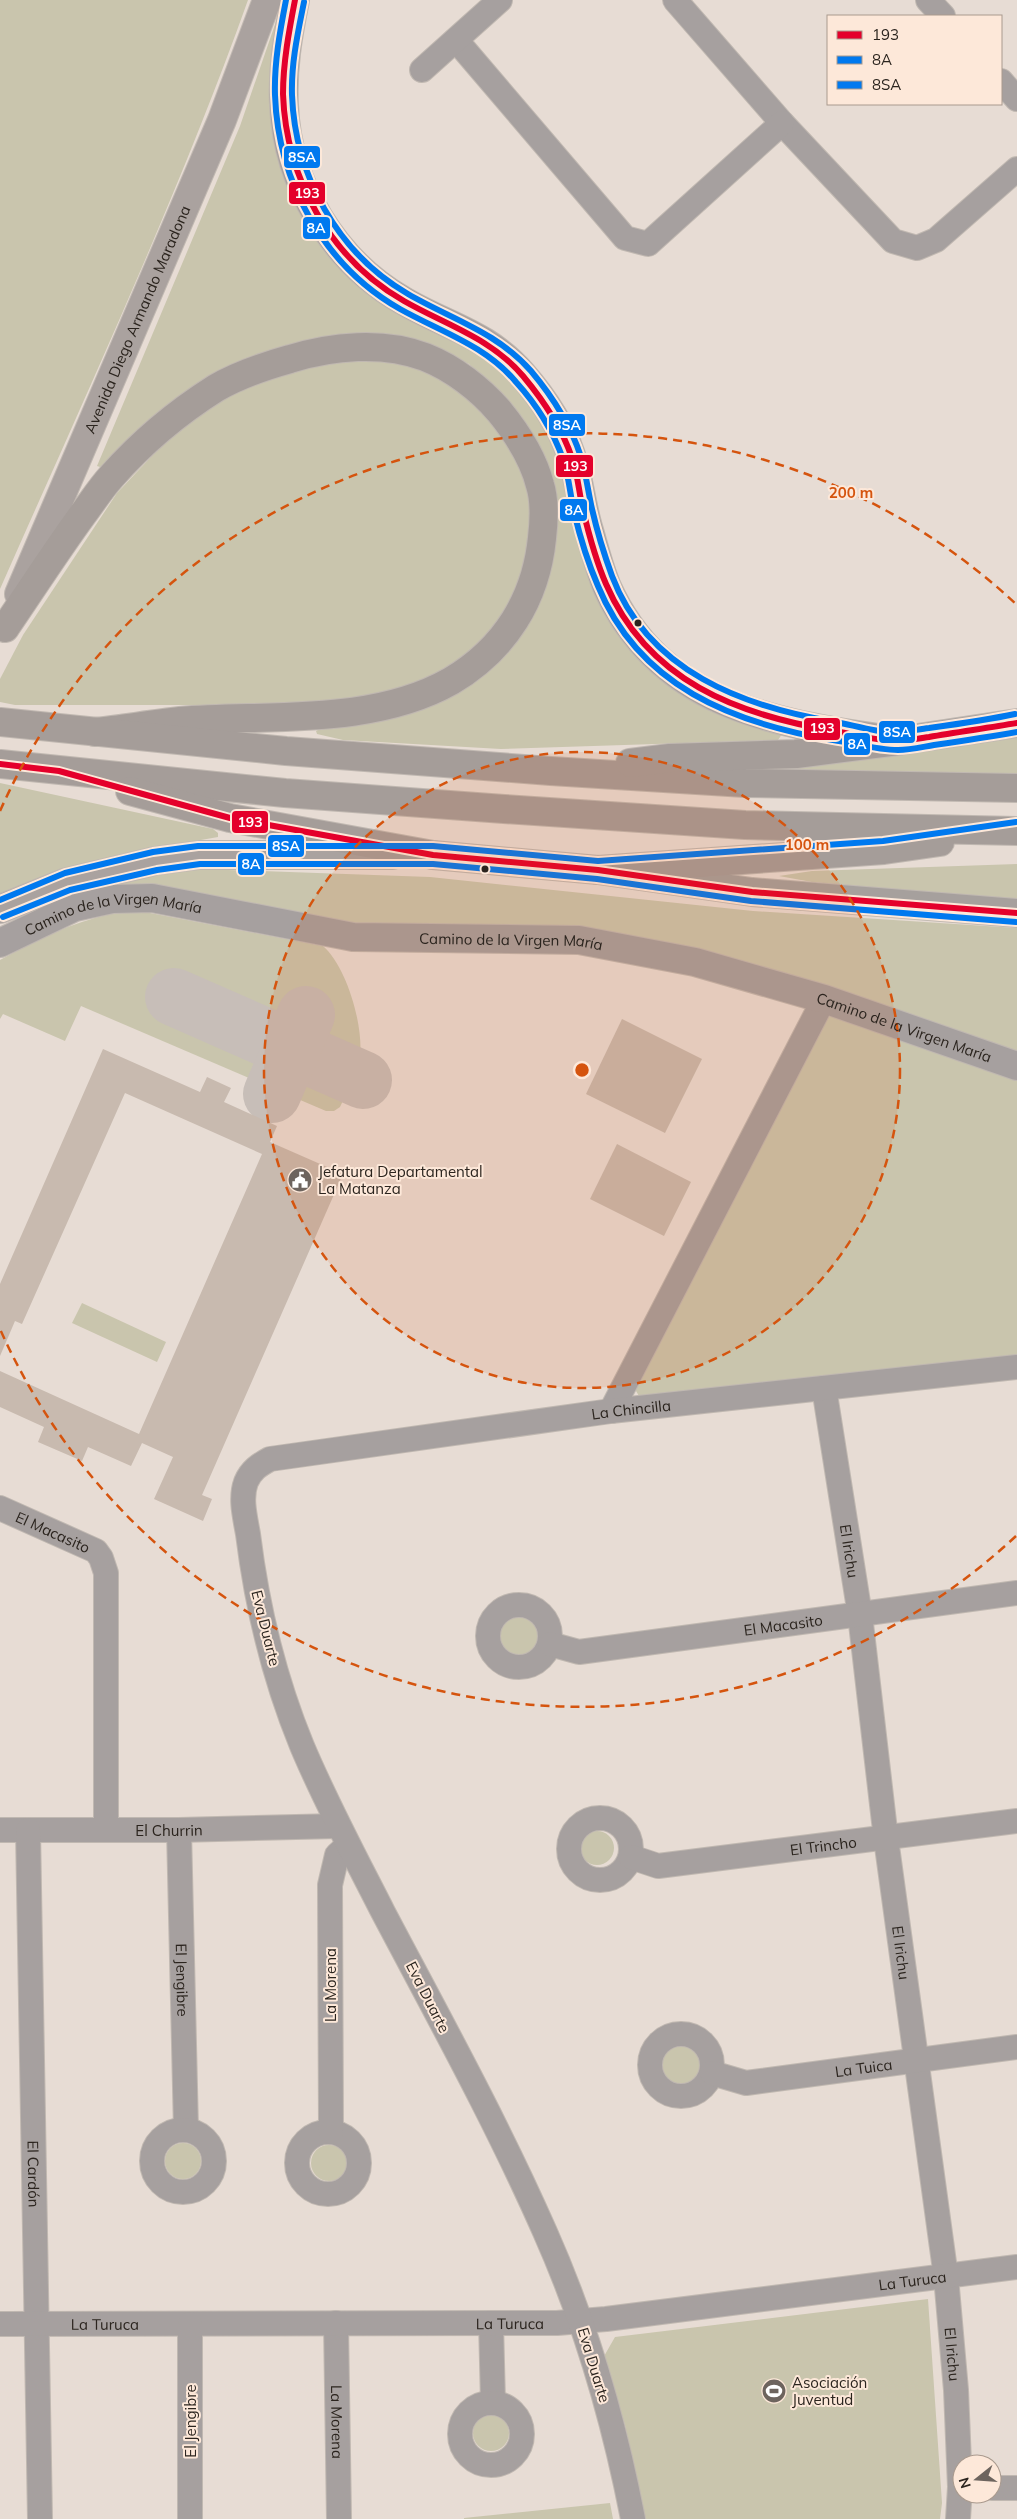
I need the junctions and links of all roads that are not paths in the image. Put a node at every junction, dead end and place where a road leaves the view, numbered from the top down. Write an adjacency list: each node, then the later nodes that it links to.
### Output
1 (267, 0): 13 (main road, Avenida Diego Armando Maradona)
2 (295, 0): 17 (main road)
3 (500, 0): 7 (street)
4 (675, 0): 11 (street)
5 (928, 0): 6 (street)
6 (942, 15)
7 (456, 40): 8 (street); 11 (street)
8 (422, 70)
9 (1002, 82): 10 (street)
10 (1017, 99)
11 (782, 124): 12 (street)
12 (1017, 169)
13 (2, 632): 16 (highway)
14 (6, 723): 16 (highway)
15 (1017, 723): 17 (main road)
16 (95, 732): 20 (highway)
17 (898, 741): 20 (highway)
18 (4, 764): 19 (highway)
19 (59, 771): 22 (highway); 23 (highway)
20 (551, 771): 21 (highway)
21 (1017, 788)
22 (1016, 831): 24 (highway)
23 (433, 855): 24 (main road); 25 (main road)
24 (598, 870): 26 (main road)
25 (0, 909)
26 (1017, 913)
27 (0, 943): 28 (street, Camino de la Virgen María)
28 (824, 999): 29 (street, Camino de la Virgen María); 32 (street)
29 (1017, 1066)
30 (1017, 1367): 31 (street, La Chincilla)
31 (824, 1388): 32 (street, La Chincilla); 36 (street, El Irichu)
32 (611, 1411): 33 (street, La Chincilla)
33 (251, 1472): 43 (street, Eva Duarte)
34 (0, 1508): 41 (street, El Macasito)
35 (1017, 1593): 36 (street, El Macasito)
36 (860, 1615): 37 (street, El Macasito); 44 (street, El Irichu)
37 (550, 1644)
38 (1017, 1821): 44 (street, El Trincho)
39 (0, 1830): 40 (street, El Churrin)
40 (28, 1830): 41 (street, El Churrin); 56 (street, El Cardón)
41 (106, 1830): 42 (street, El Churrin)
42 (179, 1830): 43 (street, El Churrin); 49 (street, El Jengibre)
43 (343, 1835): 50 (street, La Morena); 53 (street, Eva Duarte)
44 (886, 1839): 45 (street, El Trincho); 47 (street, El Irichu)
45 (631, 1856)
46 (1017, 2047): 47 (street, La Tuica)
47 (915, 2061): 48 (street, La Tuica); 52 (street, El Irichu)
48 (712, 2073)
49 (186, 2130)
50 (331, 2132)
51 (1017, 2268): 52 (street, La Turuca)
52 (946, 2277): 53 (street, La Turuca); 60 (street, El Irichu)
53 (581, 2322): 54 (street, La Turuca); 67 (street, Eva Duarte)
54 (491, 2323): 58 (street, La Turuca); 59 (street)
55 (0, 2324): 56 (street, La Turuca)
56 (36, 2324): 57 (street, La Turuca); 64 (street, El Cardón)
57 (190, 2324): 58 (street, La Turuca); 65 (street, El Jengibre)
58 (336, 2324): 66 (street, La Morena)
59 (493, 2402)
60 (959, 2454)
61 (1002, 2488): 62 (street)
62 (1017, 2488)
63 (959, 2504): 68 (street, El Irichu)
64 (40, 2519)
65 (190, 2519)
66 (339, 2519)
67 (633, 2519)
68 (958, 2519)

